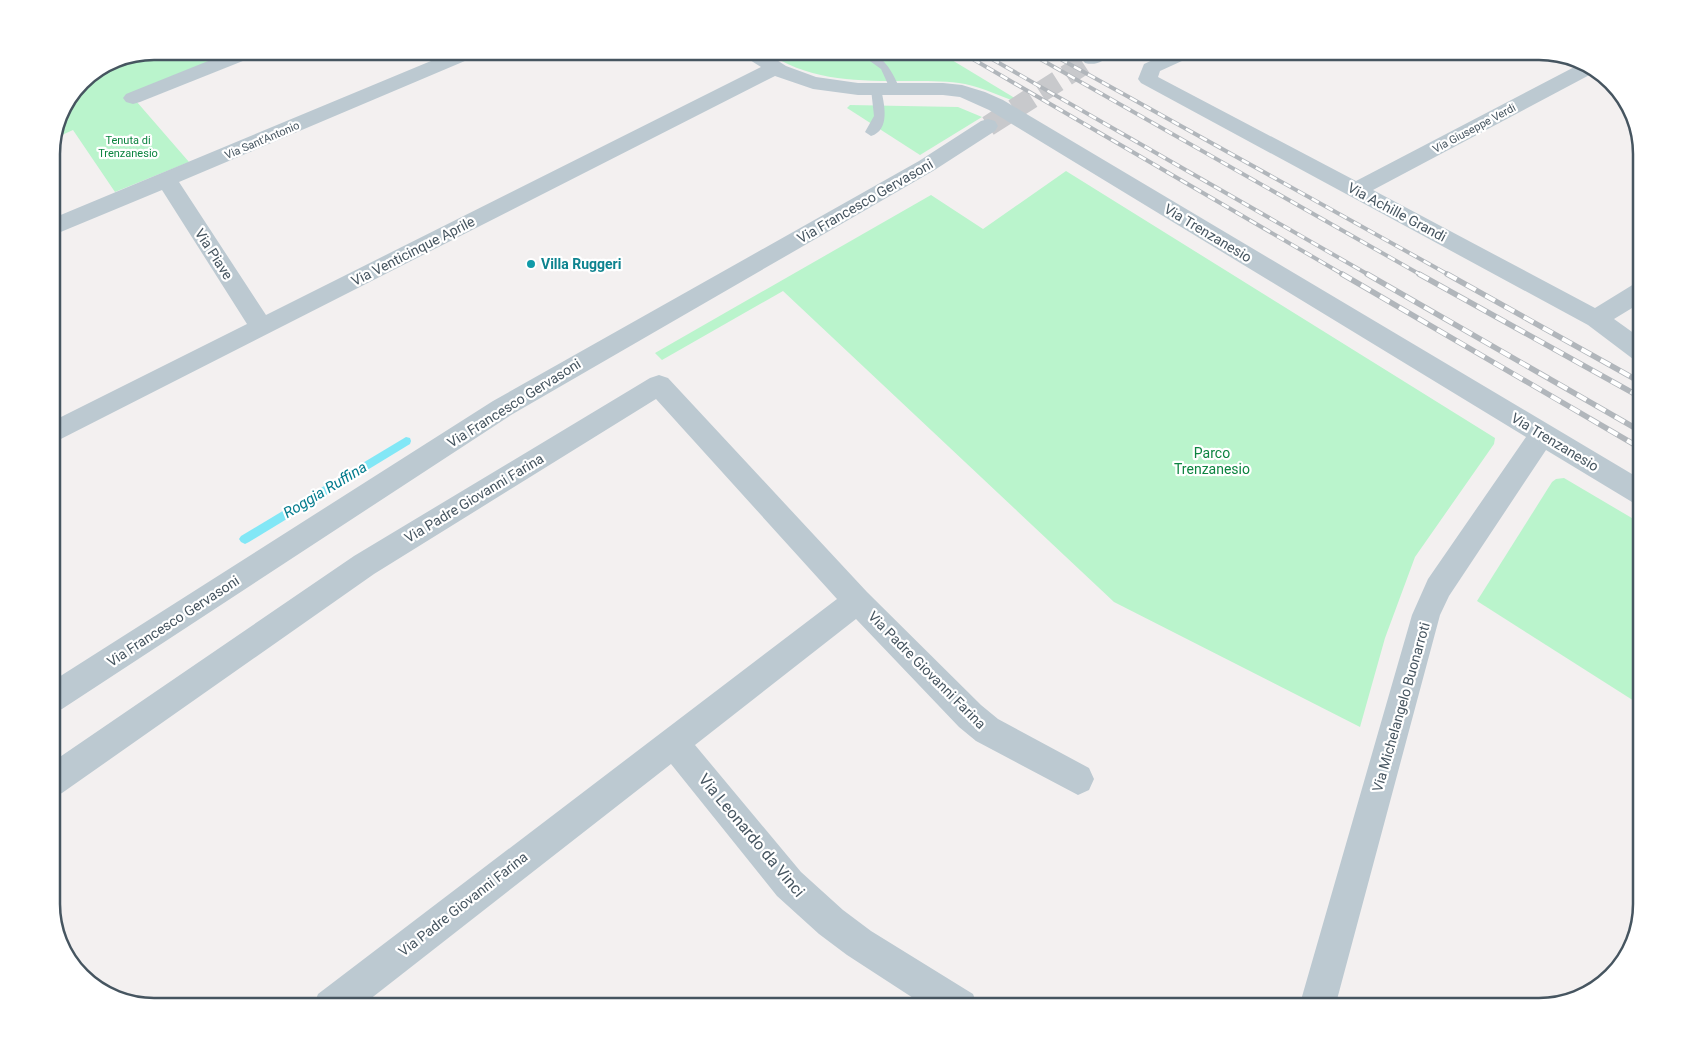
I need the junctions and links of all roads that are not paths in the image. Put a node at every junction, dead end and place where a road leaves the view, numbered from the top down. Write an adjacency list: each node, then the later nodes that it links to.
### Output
1 (228, 60): 9 (street)
2 (451, 60): 12 (street, Via Sant'Antonio)
3 (763, 60): 6 (street, Via Trenzanesio)
4 (874, 60): 8 (lane)
5 (1168, 60): 13 (street, Via Achille Grandi)
6 (775, 68): 8 (street, Via Trenzanesio); 17 (street, Via Venticinque Aprile)
7 (1582, 71): 13 (street, Via Giuseppe Verdi)
8 (886, 89): 11 (lane); 20 (street, Via Trenzanesio)
9 (133, 98)
10 (988, 126): 23 (street, Via Francesco Gervasoni)
11 (871, 132)
12 (167, 180): 14 (street, Via Sant'Antonio); 17 (street, Via Piave)
13 (1356, 190): 16 (street, Via Achille Grandi)
14 (60, 225)
15 (1633, 296): 16 (street)
16 (1596, 319): 18 (street, Via Achille Grandi)
17 (262, 328): 19 (street, Via Venticinque Aprile)
18 (1633, 346)
19 (60, 430)
20 (1542, 435): 21 (street, Via Trenzanesio); 29 (street, Via Michelangelo Buonarroti)
21 (1633, 489)
22 (857, 601): 24 (street, Via Padre Giovanni Farina); 25 (street, Via Padre Giovanni Farina); 26 (street, Via Padre Giovanni Farina)
23 (60, 694)
24 (673, 742): 27 (street, Via Padre Giovanni Farina); 28 (street, Via Leonardo da Vinci)
25 (60, 776)
26 (1078, 779)
27 (343, 998)
28 (946, 998)
29 (1320, 998)

